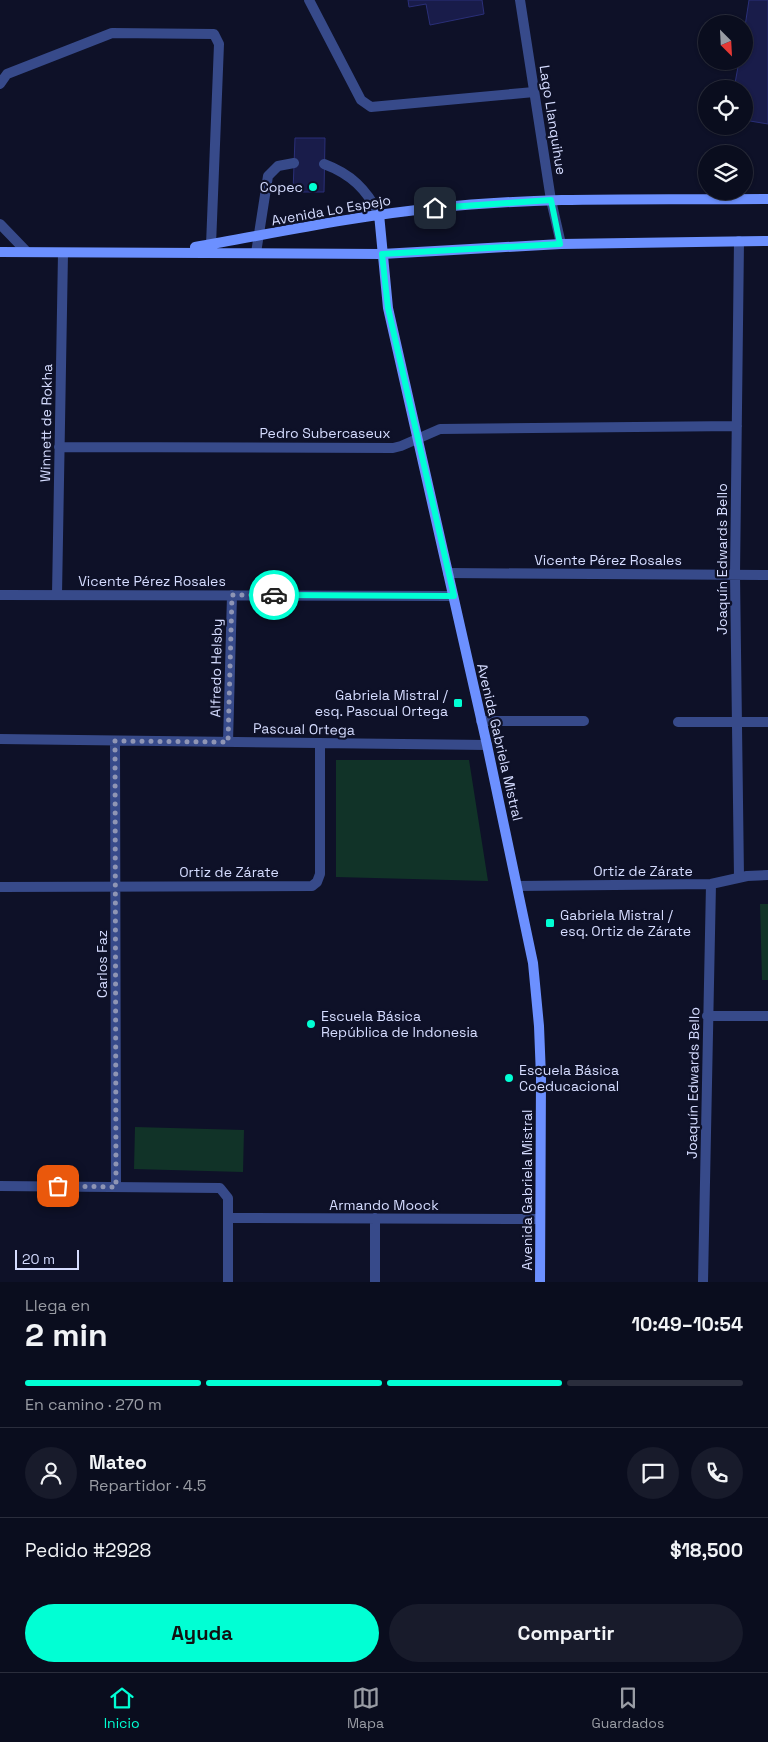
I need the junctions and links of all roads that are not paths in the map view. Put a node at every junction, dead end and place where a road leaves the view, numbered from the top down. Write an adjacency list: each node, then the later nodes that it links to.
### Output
1 (309, 0): 4 (street)
2 (520, 0): 4 (street, Lago Llanquihue)
3 (0, 84): 15 (street)
4 (534, 92): 8 (street, Lago Llanquihue)
5 (294, 163): 11 (street)
6 (324, 164): 9 (street)
7 (768, 199): 8 (main road, Avenida Lo Espejo)
8 (551, 200): 9 (main road, Avenida Lo Espejo); 14 (street, Lago Llanquihue)
9 (379, 214): 11 (main road, Avenida Lo Espejo); 21 (main road, Avenida Gabriela Mistral)
10 (0, 224): 17 (street)
11 (258, 236): 15 (main road, Avenida Lo Espejo); 20 (street)
12 (740, 241): 13 (main road, Avenida Lo Espejo); 14 (main road, Avenida Lo Espejo); 22 (street, Joaquín Edwards Bello)
13 (768, 241)
14 (560, 244): 21 (main road, Avenida Lo Espejo)
15 (211, 245): 18 (main road, Avenida Lo Espejo)
16 (0, 252): 17 (main road, Avenida Lo Espejo)
17 (27, 252): 19 (main road, Avenida Lo Espejo)
18 (170, 252): 19 (main road, Avenida Lo Espejo); 20 (main road, Avenida Lo Espejo)
19 (63, 253): 24 (street, Winnett de Rokha)
20 (256, 253): 21 (main road, Avenida Lo Espejo)
21 (382, 254): 23 (main road, Avenida Gabriela Mistral)
22 (737, 426): 23 (street, Pedro Subercaseux); 26 (street, Joaquín Edwards Bello)
23 (418, 438): 24 (street, Pedro Subercaseux); 25 (main road, Avenida Gabriela Mistral)
24 (59, 447): 29 (street, Winnett de Rokha)
25 (448, 573): 26 (street, Vicente Pérez Rosales); 31 (main road, Avenida Gabriela Mistral)
26 (735, 575): 27 (street, Vicente Pérez Rosales); 35 (street, Joaquín Edwards Bello)
27 (768, 575)
28 (0, 595): 29 (street, Vicente Pérez Rosales)
29 (57, 595): 30 (street, Vicente Pérez Rosales)
30 (232, 595): 31 (street, Vicente Pérez Rosales); 39 (street, Alfredo Helsby)
31 (454, 596): 32 (main road, Avenida Gabriela Mistral)
32 (482, 721): 33 (street); 41 (main road, Avenida Gabriela Mistral)
33 (584, 721)
34 (678, 722): 35 (street)
35 (735, 722): 36 (street); 43 (street, Joaquín Edwards Bello)
36 (768, 722)
37 (0, 739): 38 (street, Pascual Ortega)
38 (115, 741): 39 (street, Pascual Ortega); 45 (street, Carlos Faz)
39 (228, 742): 40 (street, Pascual Ortega)
40 (320, 743): 41 (street, Pascual Ortega); 45 (street, Ortiz de Zárate)
41 (487, 744): 46 (main road, Avenida Gabriela Mistral)
42 (768, 875): 43 (street, Ortiz de Zárate)
43 (739, 877): 44 (street, Ortiz de Zárate)
44 (711, 884): 46 (street, Ortiz de Zárate); 48 (street, Joaquín Edwards Bello)
45 (115, 886): 47 (street, Ortiz de Zárate); 51 (street, Carlos Faz)
46 (518, 886): 54 (main road, Avenida Gabriela Mistral)
47 (0, 887)
48 (707, 1016): 49 (street); 58 (street, Joaquín Edwards Bello)
49 (768, 1016)
50 (0, 1186): 51 (street)
51 (116, 1187): 52 (street)
52 (228, 1218): 53 (street, Armando Moock); 55 (street)
53 (375, 1218): 54 (street, Armando Moock); 56 (street)
54 (540, 1219): 57 (main road, Avenida Gabriela Mistral)
55 (228, 1282)
56 (375, 1282)
57 (540, 1282)
58 (703, 1282)

